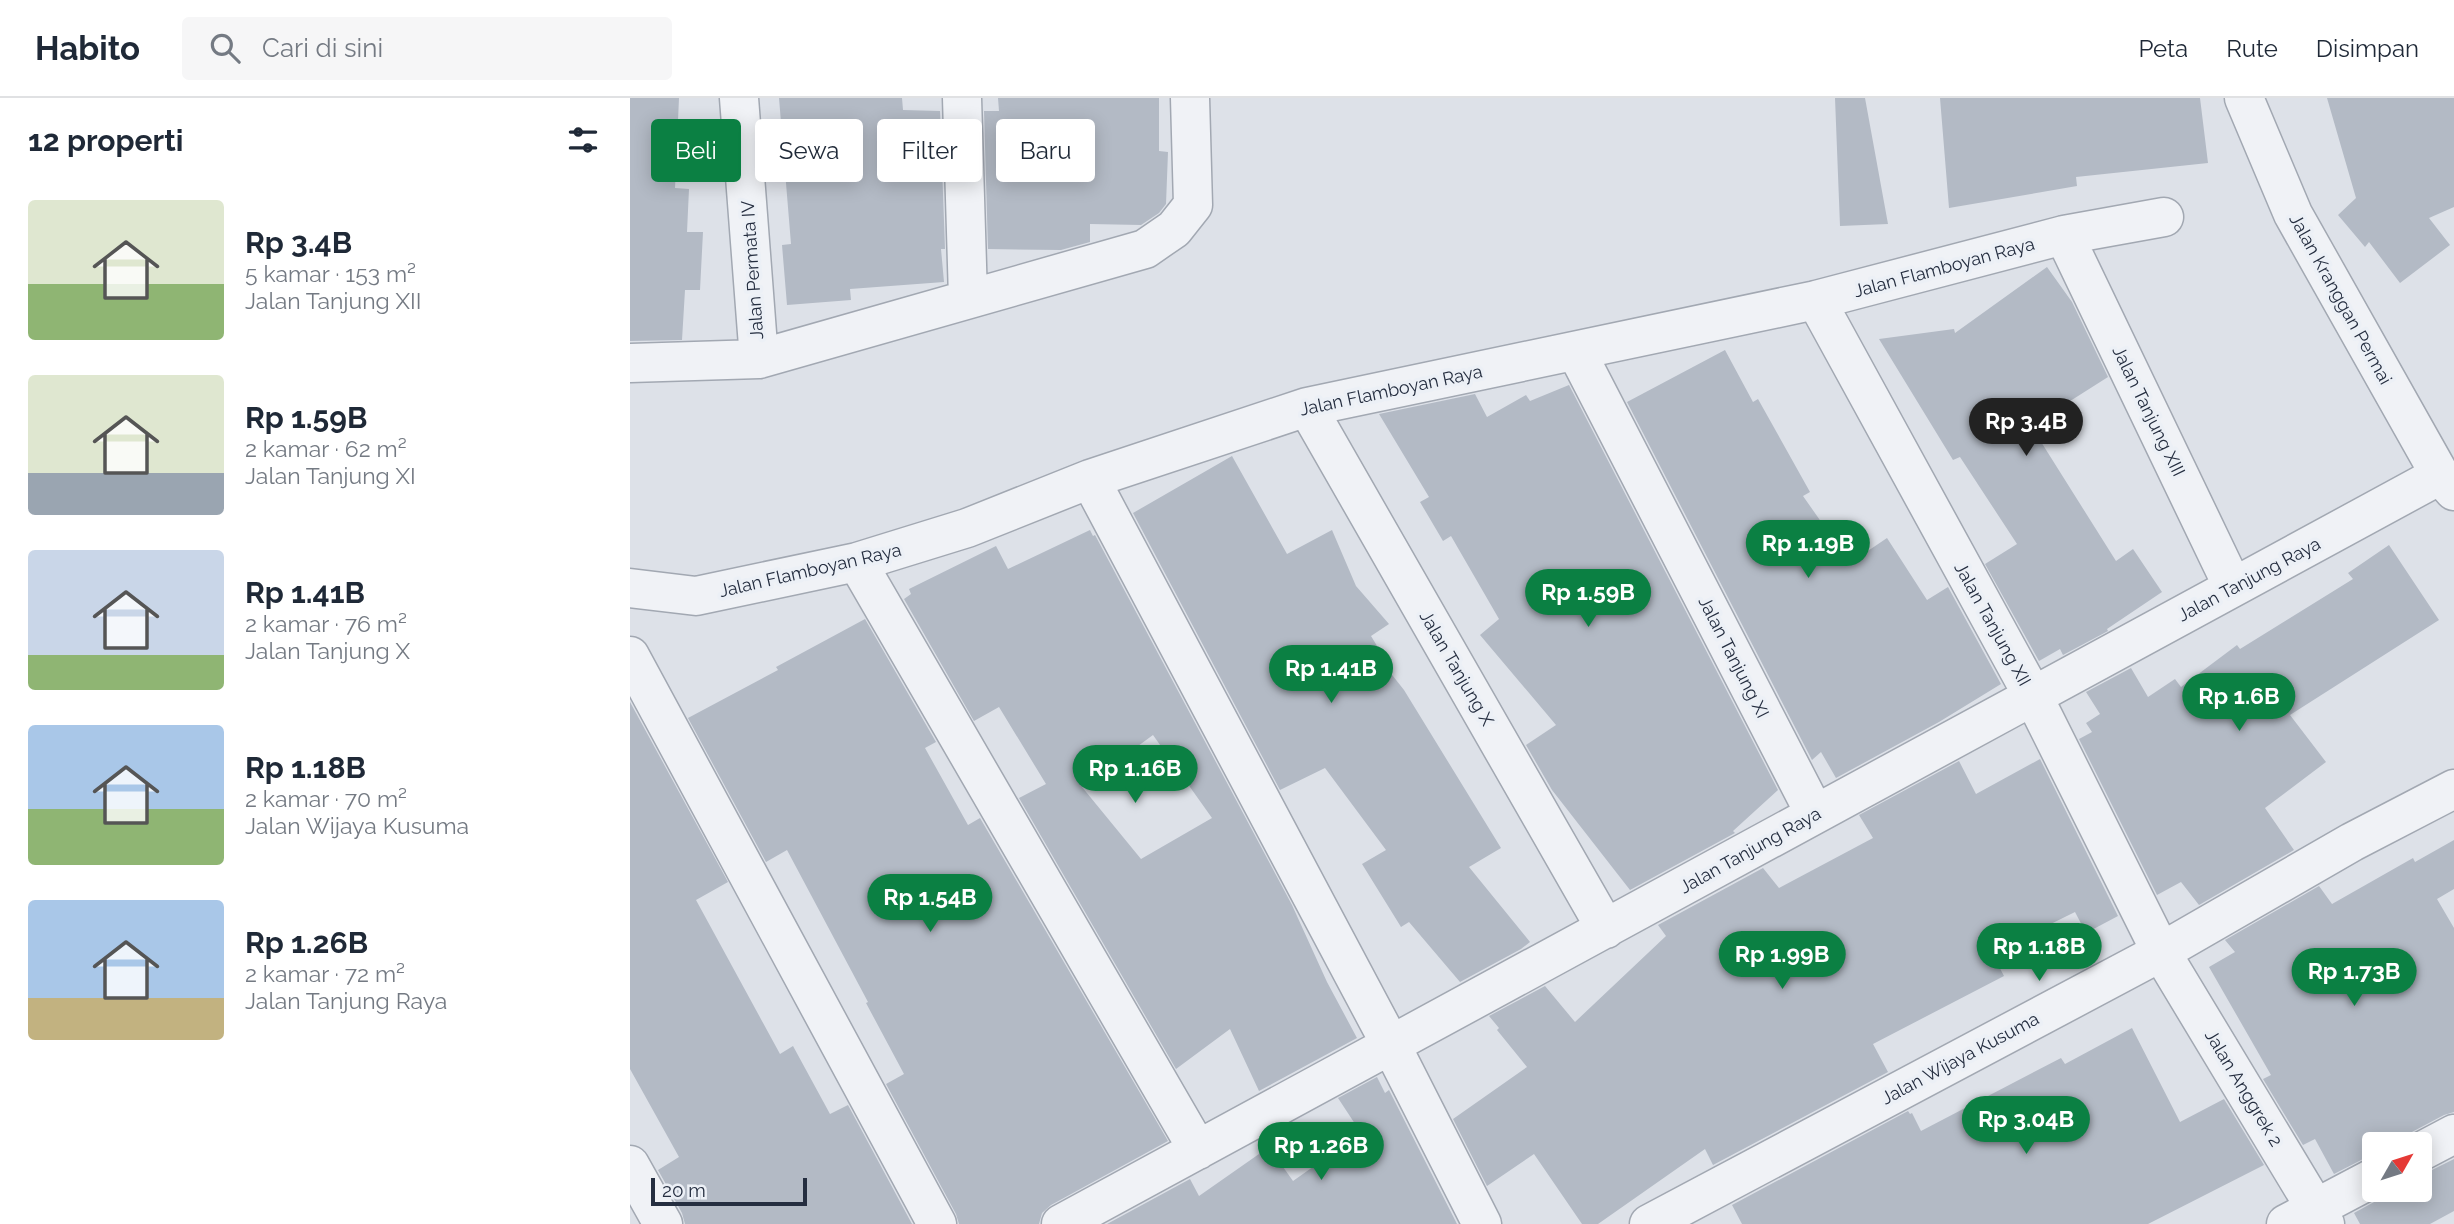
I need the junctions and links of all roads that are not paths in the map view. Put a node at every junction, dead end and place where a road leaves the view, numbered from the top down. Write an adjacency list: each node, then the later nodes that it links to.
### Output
1 (738, 98): 10 (street, Jalan Permata IV)
2 (961, 98): 7 (street)
3 (1190, 98): 7 (street)
4 (2244, 98): 14 (street, Jalan Kranggan Permai)
5 (2164, 217): 6 (street, Jalan Flamboyan Raya)
6 (2064, 235): 8 (street, Jalan Flamboyan Raya); 16 (street, Jalan Tanjung XIII)
7 (968, 298): 10 (street)
8 (1816, 300): 9 (street, Jalan Flamboyan Raya); 19 (street, Jalan Tanjung XII)
9 (1576, 351): 12 (street, Jalan Flamboyan Raya); 21 (street, Jalan Tanjung XI)
10 (759, 359): 11 (street)
11 (630, 363)
12 (1307, 407): 13 (street, Jalan Flamboyan Raya); 22 (street, Jalan Tanjung X)
13 (1090, 479): 15 (street, Jalan Flamboyan Raya); 24 (street)
14 (2447, 483): 16 (street, Jalan Tanjung Raya)
15 (857, 562): 17 (street, Jalan Flamboyan Raya); 27 (street)
16 (2233, 587): 19 (street, Jalan Tanjung Raya)
17 (630, 588)
18 (630, 656): 32 (street)
19 (2033, 696): 21 (street, Jalan Tanjung Raya); 23 (street, Jalan Tanjung XII)
20 (2454, 789): 23 (street, Jalan Wijaya Kusuma)
21 (1815, 814): 22 (street, Jalan Tanjung Raya)
22 (1606, 929): 24 (street, Jalan Tanjung Raya)
23 (2161, 952): 30 (street, Jalan Anggrek 2); 35 (street, Jalan Wijaya Kusuma)
24 (1391, 1045): 27 (street, Jalan Tanjung Raya); 34 (street)
25 (2454, 1134): 26 (street)
26 (2432, 1146)
27 (1198, 1150): 33 (street, Jalan Tanjung Raya)
28 (630, 1165): 31 (street)
29 (2362, 1185): 30 (street)
30 (2309, 1219)
31 (663, 1224)
32 (937, 1224)
33 (1061, 1224)
34 (1482, 1224)
35 (1649, 1224)

